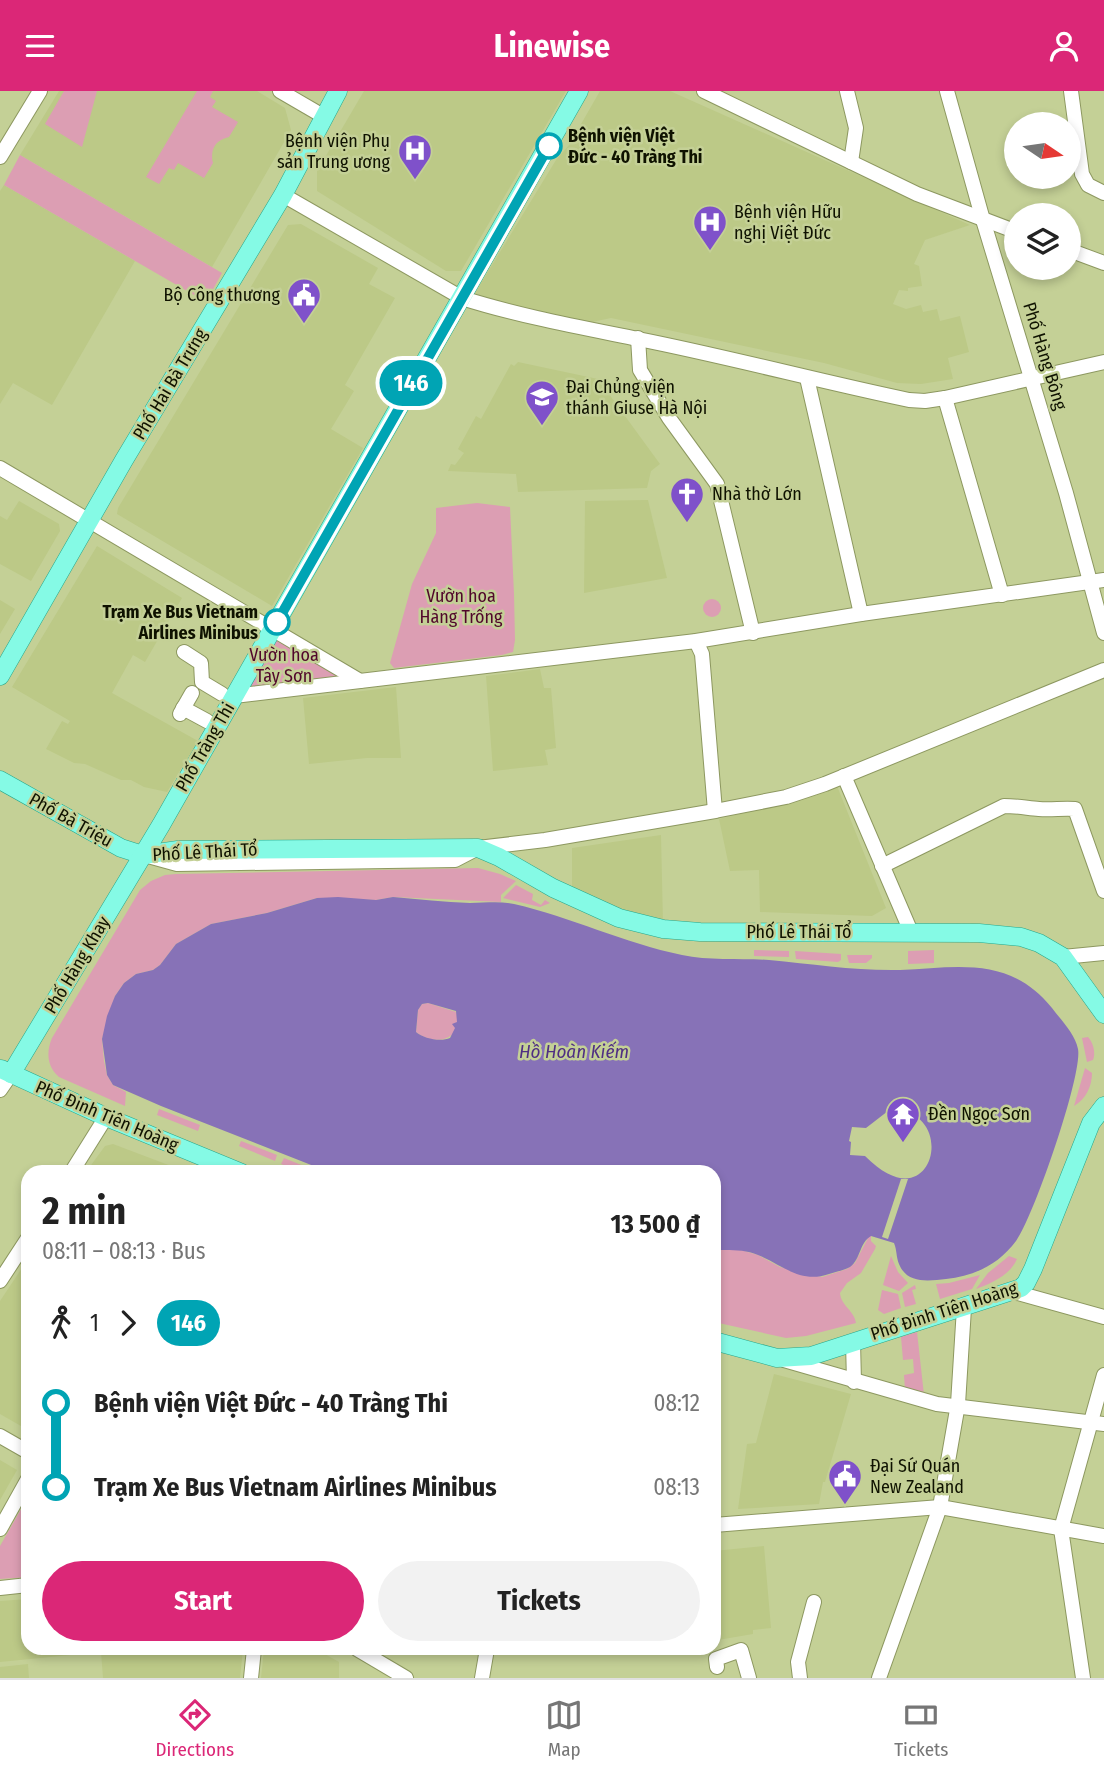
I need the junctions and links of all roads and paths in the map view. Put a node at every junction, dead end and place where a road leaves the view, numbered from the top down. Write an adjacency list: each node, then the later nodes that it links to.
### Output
1 (40, 91): 10 (street)
2 (280, 91): 9 (street)
3 (338, 91): 9 (main road, Phố Hai Bà Trưng)
4 (579, 91): 18 (main road, Phố Tràng Thi)
5 (704, 91): 11 (street)
6 (847, 91): 11 (street)
7 (947, 91): 14 (street, Phố Hàng Bông)
8 (1071, 91): 12 (street)
9 (323, 116): 13 (main road, Phố Hai Bà Trưng)
10 (0, 157)
11 (851, 162): 14 (street)
12 (1104, 193)
13 (283, 195): 18 (street); 25 (main road, Phố Hai Bà Trưng)
14 (983, 220): 15 (street); 22 (street, Phố Hàng Bông)
15 (1004, 227)
16 (1081, 254): 17 (street)
17 (1104, 263)
18 (462, 298): 19 (street); 29 (main road, Phố Tràng Thi)
19 (638, 338): 21 (street); 30 (street)
20 (1104, 362): 22 (street)
21 (807, 378): 23 (street); 28 (street)
22 (1032, 378): 23 (street); 26 (street, Phố Hàng Bông)
23 (945, 398): 27 (street)
24 (0, 468): 25 (street)
25 (89, 521): 29 (street); 35 (main road, Phố Hai Bà Trưng)
26 (1097, 581): 27 (street); 31 (street, Phố Hàng Bông)
27 (1002, 595): 28 (street)
28 (861, 614): 30 (street)
29 (273, 629): 36 (street); 38 (main road, Phố Tràng Thi)
30 (753, 633): 32 (street)
31 (1104, 633)
32 (696, 641): 36 (street); 42 (street)
33 (184, 652): 38 (street)
34 (1104, 670): 40 (street)
35 (0, 676)
36 (360, 681): 38 (street)
37 (192, 693): 39 (street)
38 (228, 695): 44 (main road, Phố Tràng Thi)
39 (206, 721)
40 (844, 776): 42 (street); 45 (street)
41 (0, 780): 44 (main road, Phố Bà Triệu)
42 (715, 811): 43 (street)
43 (478, 848): 44 (main road, Phố Lê Thái Tổ); 47 (main road, Phố Lê Thái Tổ)
44 (143, 855): 51 (main road, Phố Hàng Khay)
45 (882, 866): 46 (street); 47 (street)
46 (1104, 891)
47 (911, 932): 49 (main road, Phố Lê Thái Tổ)
48 (1104, 953): 49 (street)
49 (1063, 957): 50 (main road, Phố Lê Thái Tổ)
50 (1104, 1014)
51 (5, 1072): 52 (street); 54 (main road, Phố Đinh Tiên Hoàng)
52 (0, 1090)
53 (1104, 1106): 59 (main road, Phố Đinh Tiên Hoàng)
54 (106, 1117): 55 (street); 56 (main road, Phố Đinh Tiên Hoàng)
55 (76, 1165)
56 (223, 1165)
57 (21, 1249): 58 (street)
58 (0, 1281)
59 (1014, 1292): 60 (main road, Phố Đinh Tiên Hoàng); 61 (street)
60 (964, 1308): 62 (main road, Phố Đinh Tiên Hoàng); 67 (street)
61 (1104, 1317)
62 (853, 1342): 64 (main road, Phố Đinh Tiên Hoàng); 66 (street)
63 (721, 1343): 64 (main road, Phố Đinh Tiên Hoàng)
64 (777, 1358): 66 (street)
65 (1104, 1375): 68 (street)
66 (854, 1382): 67 (street)
67 (958, 1404): 68 (street); 72 (street)
68 (1098, 1423): 75 (street)
69 (0, 1436): 70 (street)
70 (21, 1448)
71 (21, 1492): 74 (street)
72 (940, 1507): 73 (street); 75 (street); 89 (street)
73 (721, 1524)
74 (0, 1529)
75 (1061, 1529): 76 (street); 90 (street)
76 (1104, 1536)
77 (21, 1586): 78 (street)
78 (0, 1588)
79 (814, 1602): 88 (street)
80 (253, 1655): 84 (street)
81 (367, 1655): 85 (street)
82 (486, 1655): 86 (street)
83 (717, 1667): 87 (street)
84 (251, 1678)
85 (406, 1678)
86 (482, 1678)
87 (749, 1678)
88 (800, 1678)
89 (879, 1678)
90 (1083, 1678)

